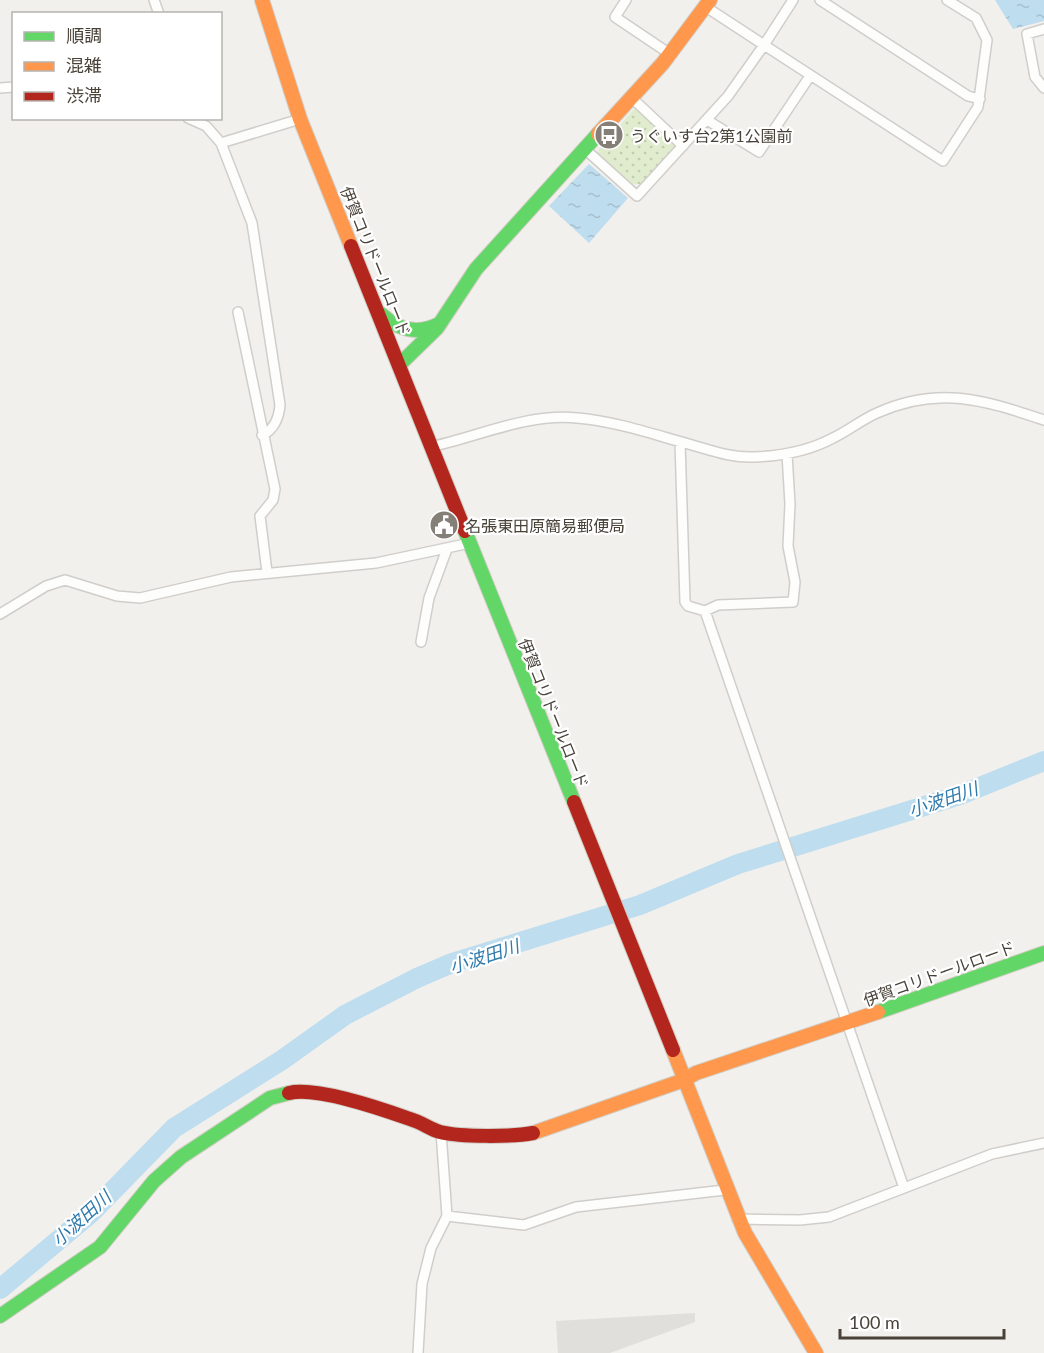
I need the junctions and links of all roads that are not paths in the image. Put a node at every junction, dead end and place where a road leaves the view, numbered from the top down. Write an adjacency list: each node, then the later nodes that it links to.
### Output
1 (262, 0): 14 (street, 伊賀コリドールロード)
2 (626, 0): 9 (street)
3 (794, 0): 8 (street)
4 (820, 0): 13 (street)
5 (947, 0): 13 (street)
6 (708, 3): 8 (street); 9 (street)
7 (1044, 28): 11 (street)
8 (764, 45): 10 (street); 16 (street)
9 (670, 54): 12 (street)
10 (810, 76): 13 (street); 16 (street)
11 (1044, 88)
12 (632, 98): 18 (street); 19 (street)
13 (980, 99)
14 (300, 118): 17 (street); 20 (street, 伊賀コリドールロード)
15 (194, 120): 17 (street)
16 (707, 120): 18 (street)
17 (221, 143): 25 (street)
18 (683, 146): 19 (street)
19 (585, 149): 22 (street)
20 (377, 310): 22 (street); 23 (street, 伊賀コリドールロード)
21 (238, 312): 25 (street)
22 (443, 320): 23 (street)
23 (399, 365): 27 (street, 伊賀コリドールロード)
24 (1044, 420): 28 (street)
25 (262, 435): 31 (street)
26 (680, 442): 27 (street); 28 (street); 32 (street)
27 (430, 447): 29 (street, 伊賀コリドールロード)
28 (787, 454): 32 (street)
29 (470, 543): 30 (street); 37 (street, 伊賀コリドールロード)
30 (447, 549): 31 (street); 34 (street)
31 (267, 572): 33 (street)
32 (705, 611): 36 (street)
33 (0, 614)
34 (421, 642)
35 (1044, 953): 36 (street, 伊賀コリドールロード)
36 (848, 1023): 37 (street, 伊賀コリドールロード); 40 (street)
37 (684, 1080): 38 (street); 41 (street)
38 (441, 1132): 42 (street); 44 (street)
39 (1044, 1143): 40 (street)
40 (904, 1188): 43 (street)
41 (725, 1191): 42 (street); 43 (street)
42 (447, 1216): 45 (street)
43 (737, 1219): 46 (street)
44 (0, 1316)
45 (418, 1353)
46 (816, 1353)

